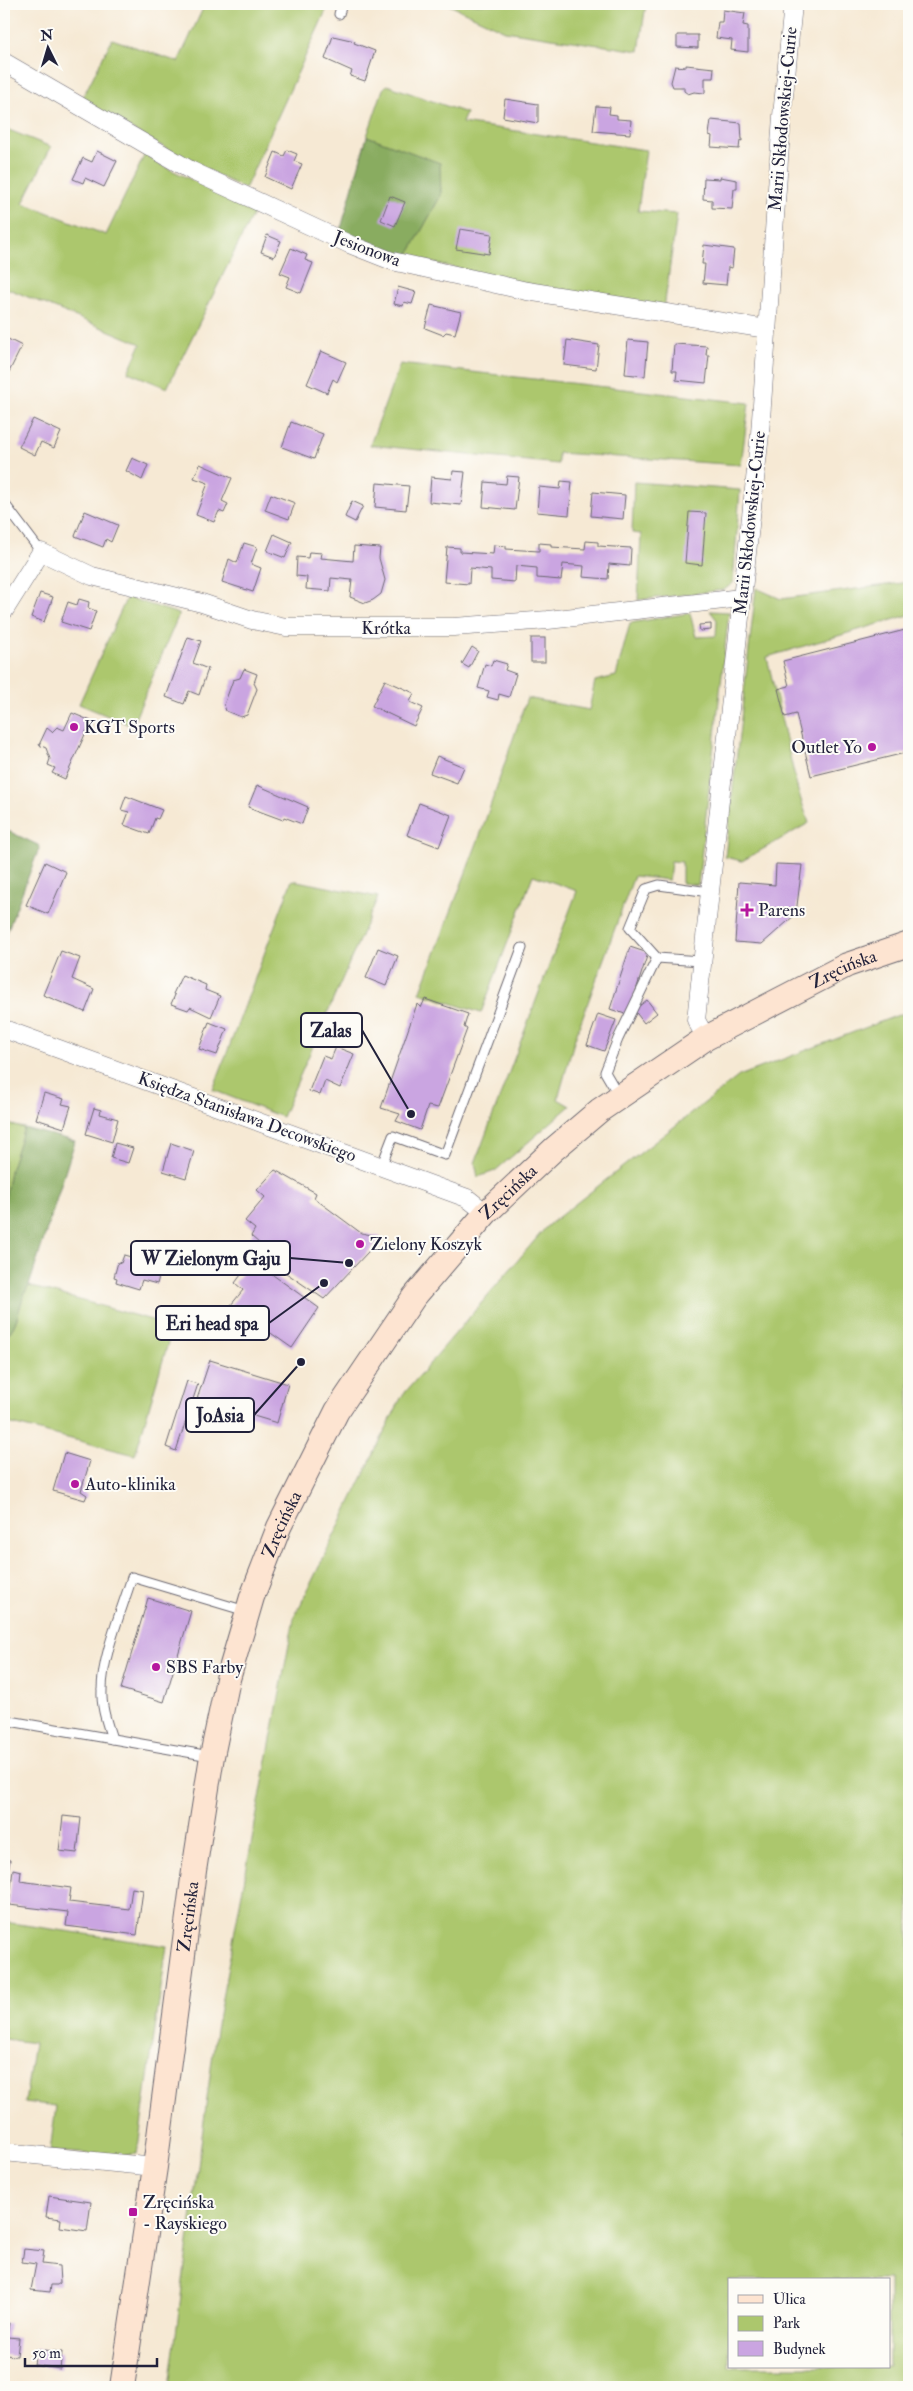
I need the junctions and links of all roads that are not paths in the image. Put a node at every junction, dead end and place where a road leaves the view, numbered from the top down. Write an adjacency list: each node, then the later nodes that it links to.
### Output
1 (342, 4): 3 (lane)
2 (793, 4): 5 (street, Marii Skłodowskiej-Curie)
3 (338, 14)
4 (4, 62): 5 (street, Jesionowa)
5 (767, 329): 8 (street, Marii Skłodowskiej-Curie)
6 (4, 503): 7 (lane)
7 (41, 552): 8 (street, Krótka); 9 (street)
8 (741, 598): 10 (street, Marii Skłodowskiej-Curie)
9 (4, 611)
10 (709, 892): 13 (lane); 14 (street, Marii Skłodowskiej-Curie)
11 (909, 944): 16 (street, Zręcińska)
12 (522, 948): 18 (lane)
13 (657, 958): 14 (lane); 17 (lane)
14 (701, 961): 16 (street, Marii Skłodowskiej-Curie)
15 (4, 1029): 18 (street, Księdza Stanisława Decowskiego)
16 (706, 1038): 17 (street, Zręcińska)
17 (619, 1096): 19 (street, Zręcińska)
18 (382, 1167): 19 (street, Księdza Stanisława Decowskiego)
19 (486, 1213): 20 (street, Zręcińska)
20 (248, 1612): 22 (lane); 23 (street, Zręcińska)
21 (4, 1720): 22 (lane)
22 (112, 1739): 23 (lane)
23 (212, 1756): 25 (street, Zręcińska)
24 (4, 2152): 25 (street)
25 (155, 2167): 26 (street, Zręcińska)
26 (122, 2387)

